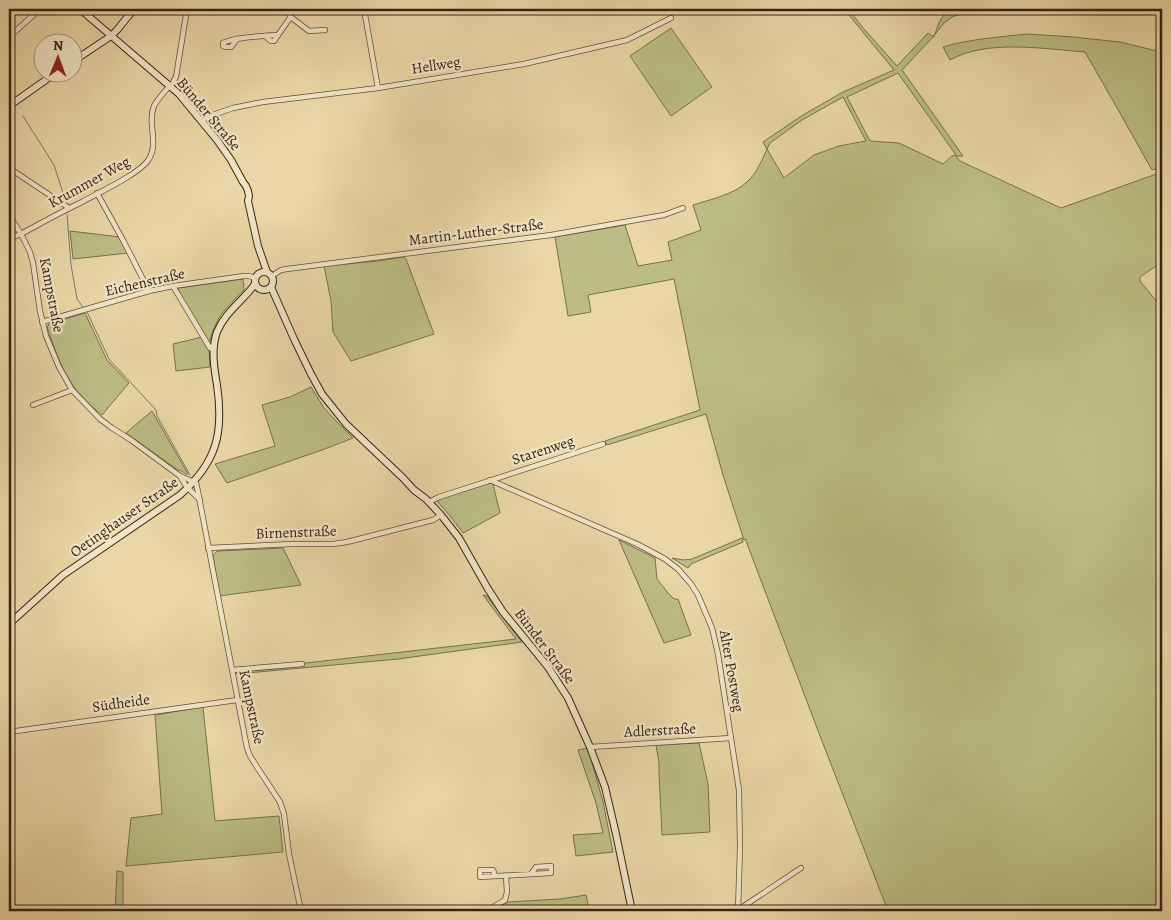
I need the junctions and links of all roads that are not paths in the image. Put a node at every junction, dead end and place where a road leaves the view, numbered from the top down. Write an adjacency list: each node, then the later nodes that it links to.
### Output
1 (40, 9): 11 (street)
2 (80, 9): 10 (main road, Bünder Straße)
3 (134, 9): 10 (main road)
4 (187, 9): 15 (street)
5 (289, 9): 7 (street)
6 (364, 9): 16 (street)
7 (290, 18): 9 (street); 12 (street)
8 (671, 18): 16 (street, Hellweg)
9 (324, 30)
10 (111, 36): 13 (main road); 15 (main road, Bünder Straße)
11 (9, 37)
12 (237, 39)
13 (82, 55)
14 (43, 82): 17 (main road)
15 (171, 86): 18 (main road, Bünder Straße); 20 (street, Krummer Weg)
16 (378, 88): 18 (street, Hellweg)
17 (9, 106)
18 (202, 121): 26 (main road, Bünder Straße)
19 (9, 168): 21 (street)
20 (97, 193): 21 (street, Krummer Weg); 30 (street)
21 (69, 208): 24 (street, Krummer Weg)
22 (684, 208): 26 (street, Martin-Luther-Straße)
23 (9, 215): 24 (street, Kampstraße)
24 (21, 234): 25 (street, Krummer Weg); 31 (street, Kampstraße)
25 (9, 239)
26 (266, 273): 27 (main road, Oetinghauser Straße); 29 (main road)
27 (256, 284): 28 (street, Eichenstraße); 29 (main road); 32 (main road, Oetinghauser Straße)
28 (174, 286): 30 (street, Eichenstraße); 32 (street)
29 (269, 289): 41 (main road, Bünder Straße)
30 (149, 291): 31 (street, Eichenstraße)
31 (42, 322): 33 (street, Kampstraße)
32 (214, 350): 38 (main road, Oetinghauser Straße)
33 (72, 390): 34 (street); 36 (street, Kampstraße)
34 (33, 405)
35 (604, 444): 37 (street, Starenweg)
36 (180, 476): 38 (street, Kampstraße); 39 (street, Kampstraße)
37 (490, 480): 41 (street); 49 (street, Alter Postweg)
38 (194, 482): 39 (main road, Oetinghauser Straße); 40 (street, Kampstraße)
39 (188, 488): 40 (street, Kampstraße); 44 (main road, Oetinghauser Straße)
40 (200, 500): 43 (street, Kampstraße)
41 (427, 501): 42 (main road, Bünder Straße)
42 (441, 515): 43 (street, Birnenstraße); 50 (main road, Bünder Straße)
43 (208, 548): 46 (street, Kampstraße)
44 (9, 624)
45 (302, 664): 46 (street)
46 (232, 670): 47 (street, Kampstraße)
47 (237, 700): 48 (street, Südheide); 56 (street, Kampstraße)
48 (9, 732)
49 (731, 738): 50 (street, Adlerstraße); 55 (street, Alter Postweg)
50 (590, 747): 58 (main road, Bünder Straße)
51 (801, 868): 55 (street)
52 (531, 874): 54 (street)
53 (495, 876): 54 (street)
54 (506, 876): 57 (street)
55 (738, 910)
56 (301, 911)
57 (486, 911)
58 (632, 911)

